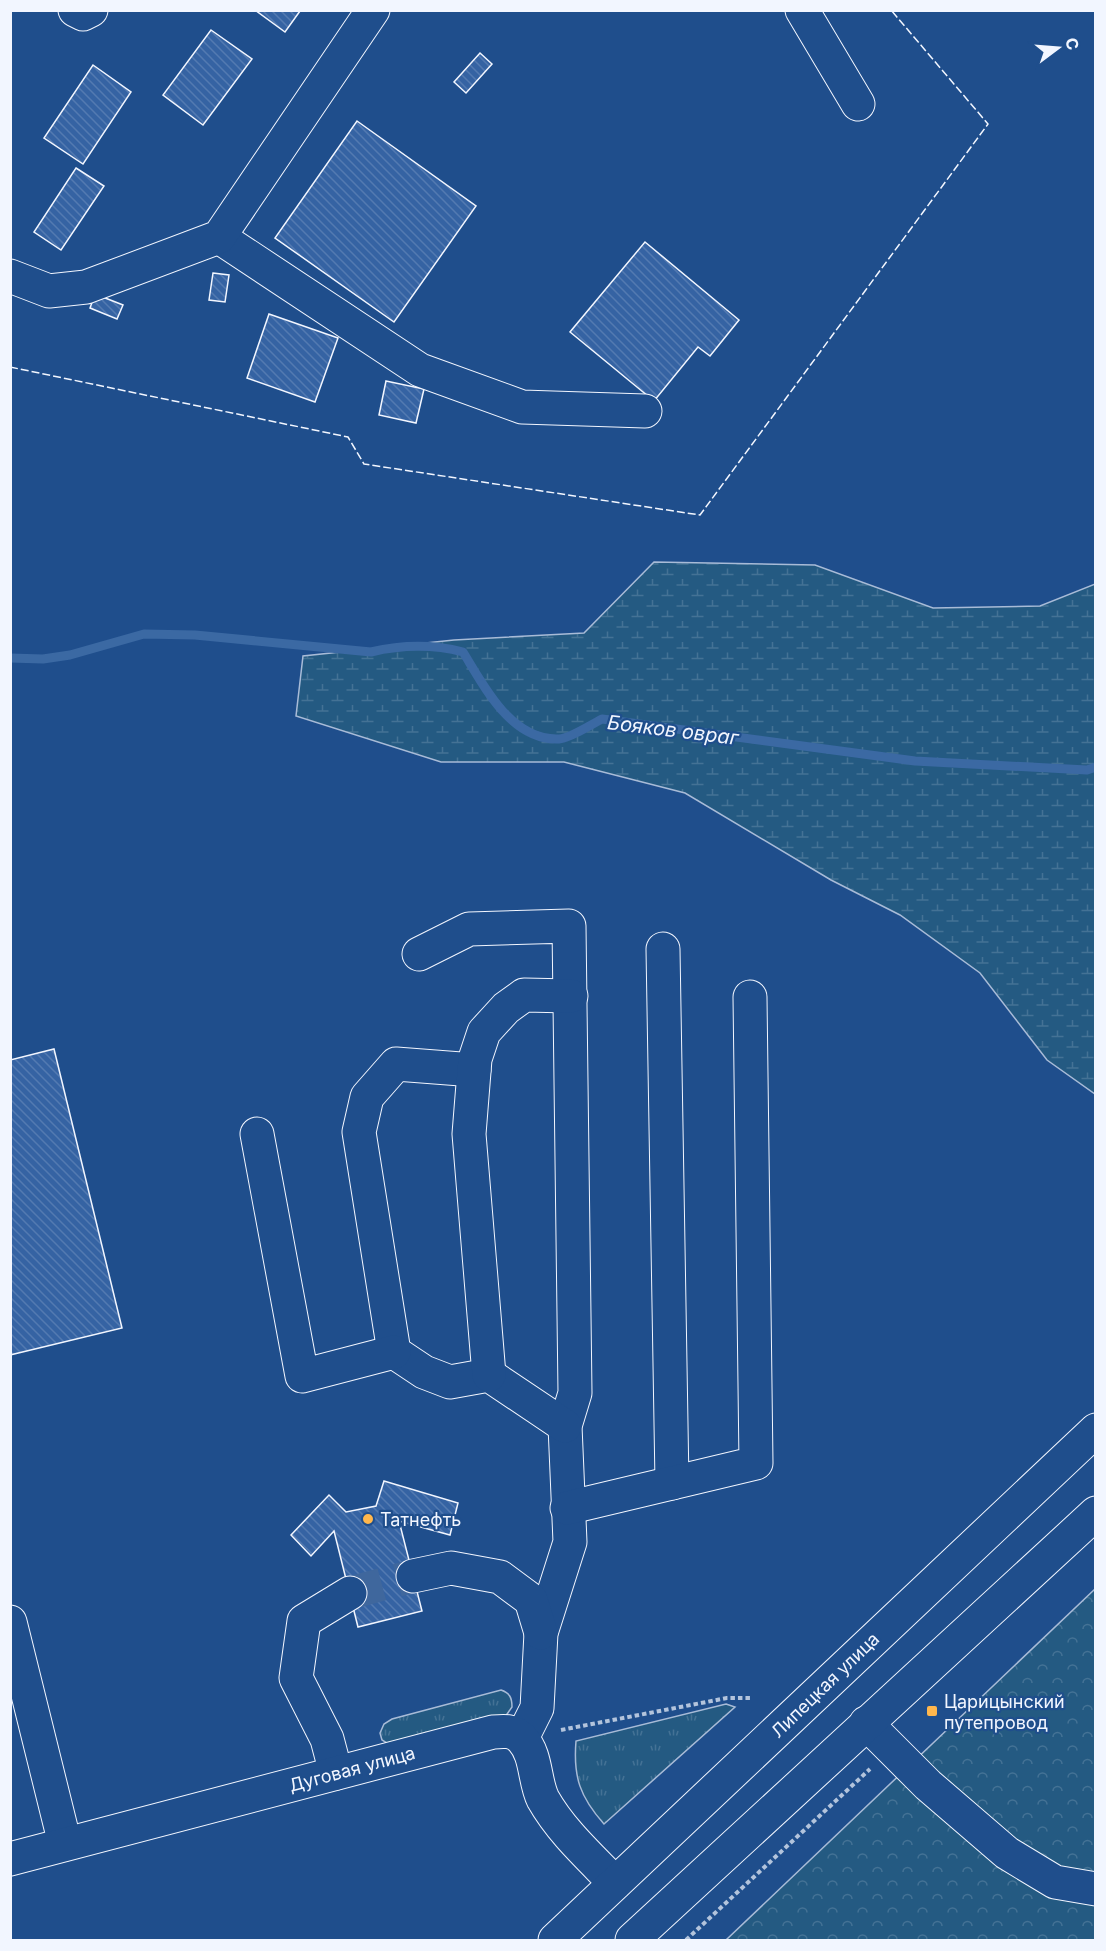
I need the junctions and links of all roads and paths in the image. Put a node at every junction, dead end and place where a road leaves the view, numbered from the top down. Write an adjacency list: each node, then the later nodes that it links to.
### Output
1 (75, 10): 2 (main road)
2 (91, 10)
3 (373, 10): 6 (main road)
4 (802, 10): 5 (main road)
5 (858, 104)
6 (219, 237): 7 (main road); 8 (main road)
7 (10, 276)
8 (645, 411)
9 (663, 949): 19 (main road)
10 (419, 954): 11 (main road)
11 (571, 996): 13 (main road); 17 (main road)
12 (750, 998): 19 (main road)
13 (474, 1070): 15 (main road); 16 (main road)
14 (257, 1134): 15 (main road)
15 (394, 1352): 16 (main road)
16 (489, 1375): 17 (main road)
17 (565, 1426): 20 (main road)
18 (1095, 1430): 33 (main road, Липецкая улица)
19 (672, 1483): 20 (main road)
20 (567, 1508): 25 (main road)
21 (1095, 1513): 27 (main road)
22 (413, 1576): 25 (main road)
23 (350, 1593): 29 (main road)
24 (10, 1622): 31 (main road)
25 (541, 1632): 28 (main road)
26 (752, 1698): 28 (path)
27 (866, 1722): 34 (main road); 36 (main road)
28 (522, 1738): 29 (main road, Дуговая улица); 33 (main road)
29 (336, 1773): 31 (main road, Дуговая улица)
30 (843, 1794): 37 (path)
31 (65, 1844): 32 (main road, Дуговая улица)
32 (10, 1860)
33 (615, 1883): 35 (main road, Липецкая улица)
34 (1095, 1889)
35 (555, 1941)
36 (632, 1941)
37 (686, 1941)

